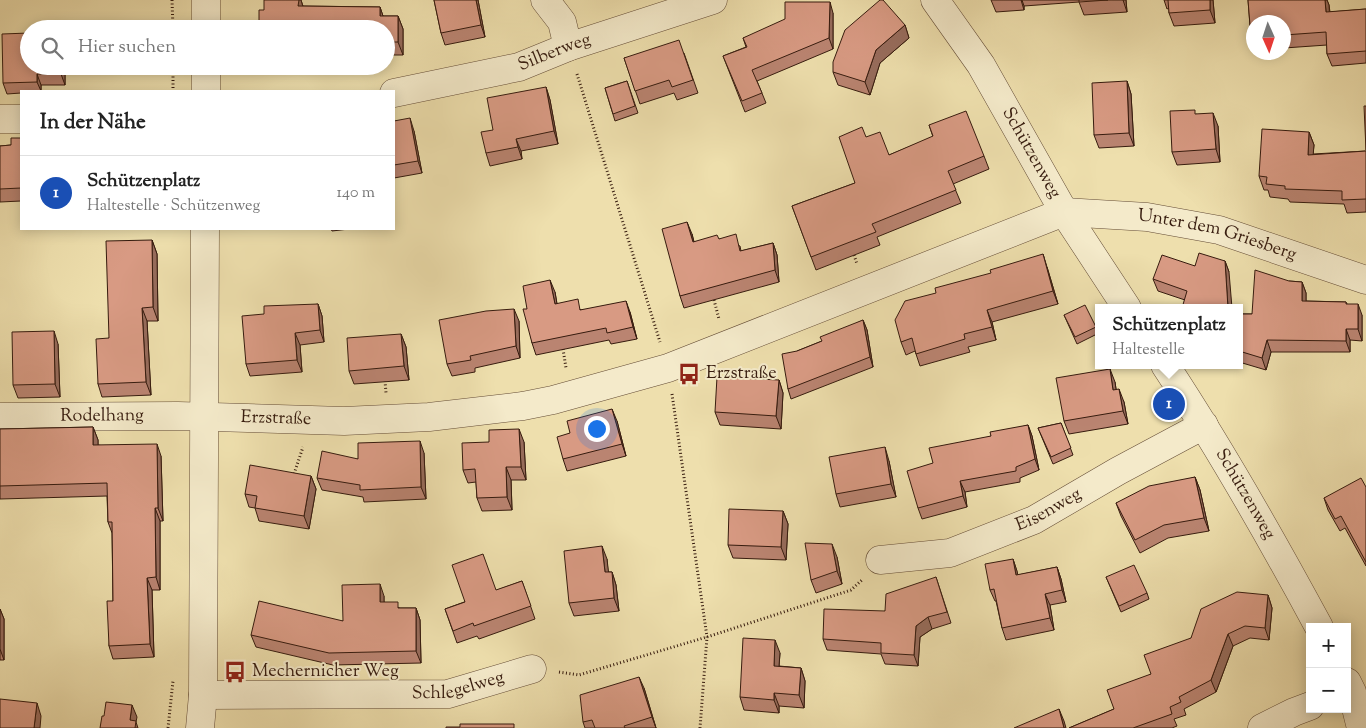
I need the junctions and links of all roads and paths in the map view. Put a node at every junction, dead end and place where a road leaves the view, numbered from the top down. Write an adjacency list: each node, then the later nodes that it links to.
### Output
1 (172, 0): 6 (path)
2 (206, 0): 7 (street)
3 (545, 0): 8 (street)
4 (713, 0): 8 (street, Silberweg)
5 (935, 0): 16 (street, Schützenweg)
6 (173, 20)
7 (206, 20)
8 (568, 47): 13 (street, Silberweg)
9 (173, 75): 11 (path)
10 (206, 75): 12 (street)
11 (174, 90)
12 (206, 90)
13 (395, 93)
14 (0, 119): 15 (street)
15 (20, 119)
16 (1064, 212): 20 (street, Unter dem Griesberg); 22 (street, Schützenweg); 26 (street, Erzstraße)
17 (205, 230): 26 (street)
18 (854, 255): 19 (path)
19 (856, 260)
20 (1366, 280)
21 (714, 300): 23 (path)
22 (1124, 304)
23 (720, 323)
24 (1168, 369): 27 (street, Schützenweg)
25 (0, 417): 26 (street, Rodelhang)
26 (204, 417): 34 (street)
27 (1204, 425): 30 (street, Eisenweg); 31 (street, Schützenweg)
28 (304, 443): 29 (path)
29 (291, 485)
30 (880, 560): 32 (path)
31 (1317, 623)
32 (532, 669): 34 (street, Schlegelweg)
33 (1353, 687): 38 (street)
34 (203, 695): 36 (street)
35 (1306, 708): 37 (street)
36 (200, 728)
37 (1262, 728)
38 (1361, 728)

